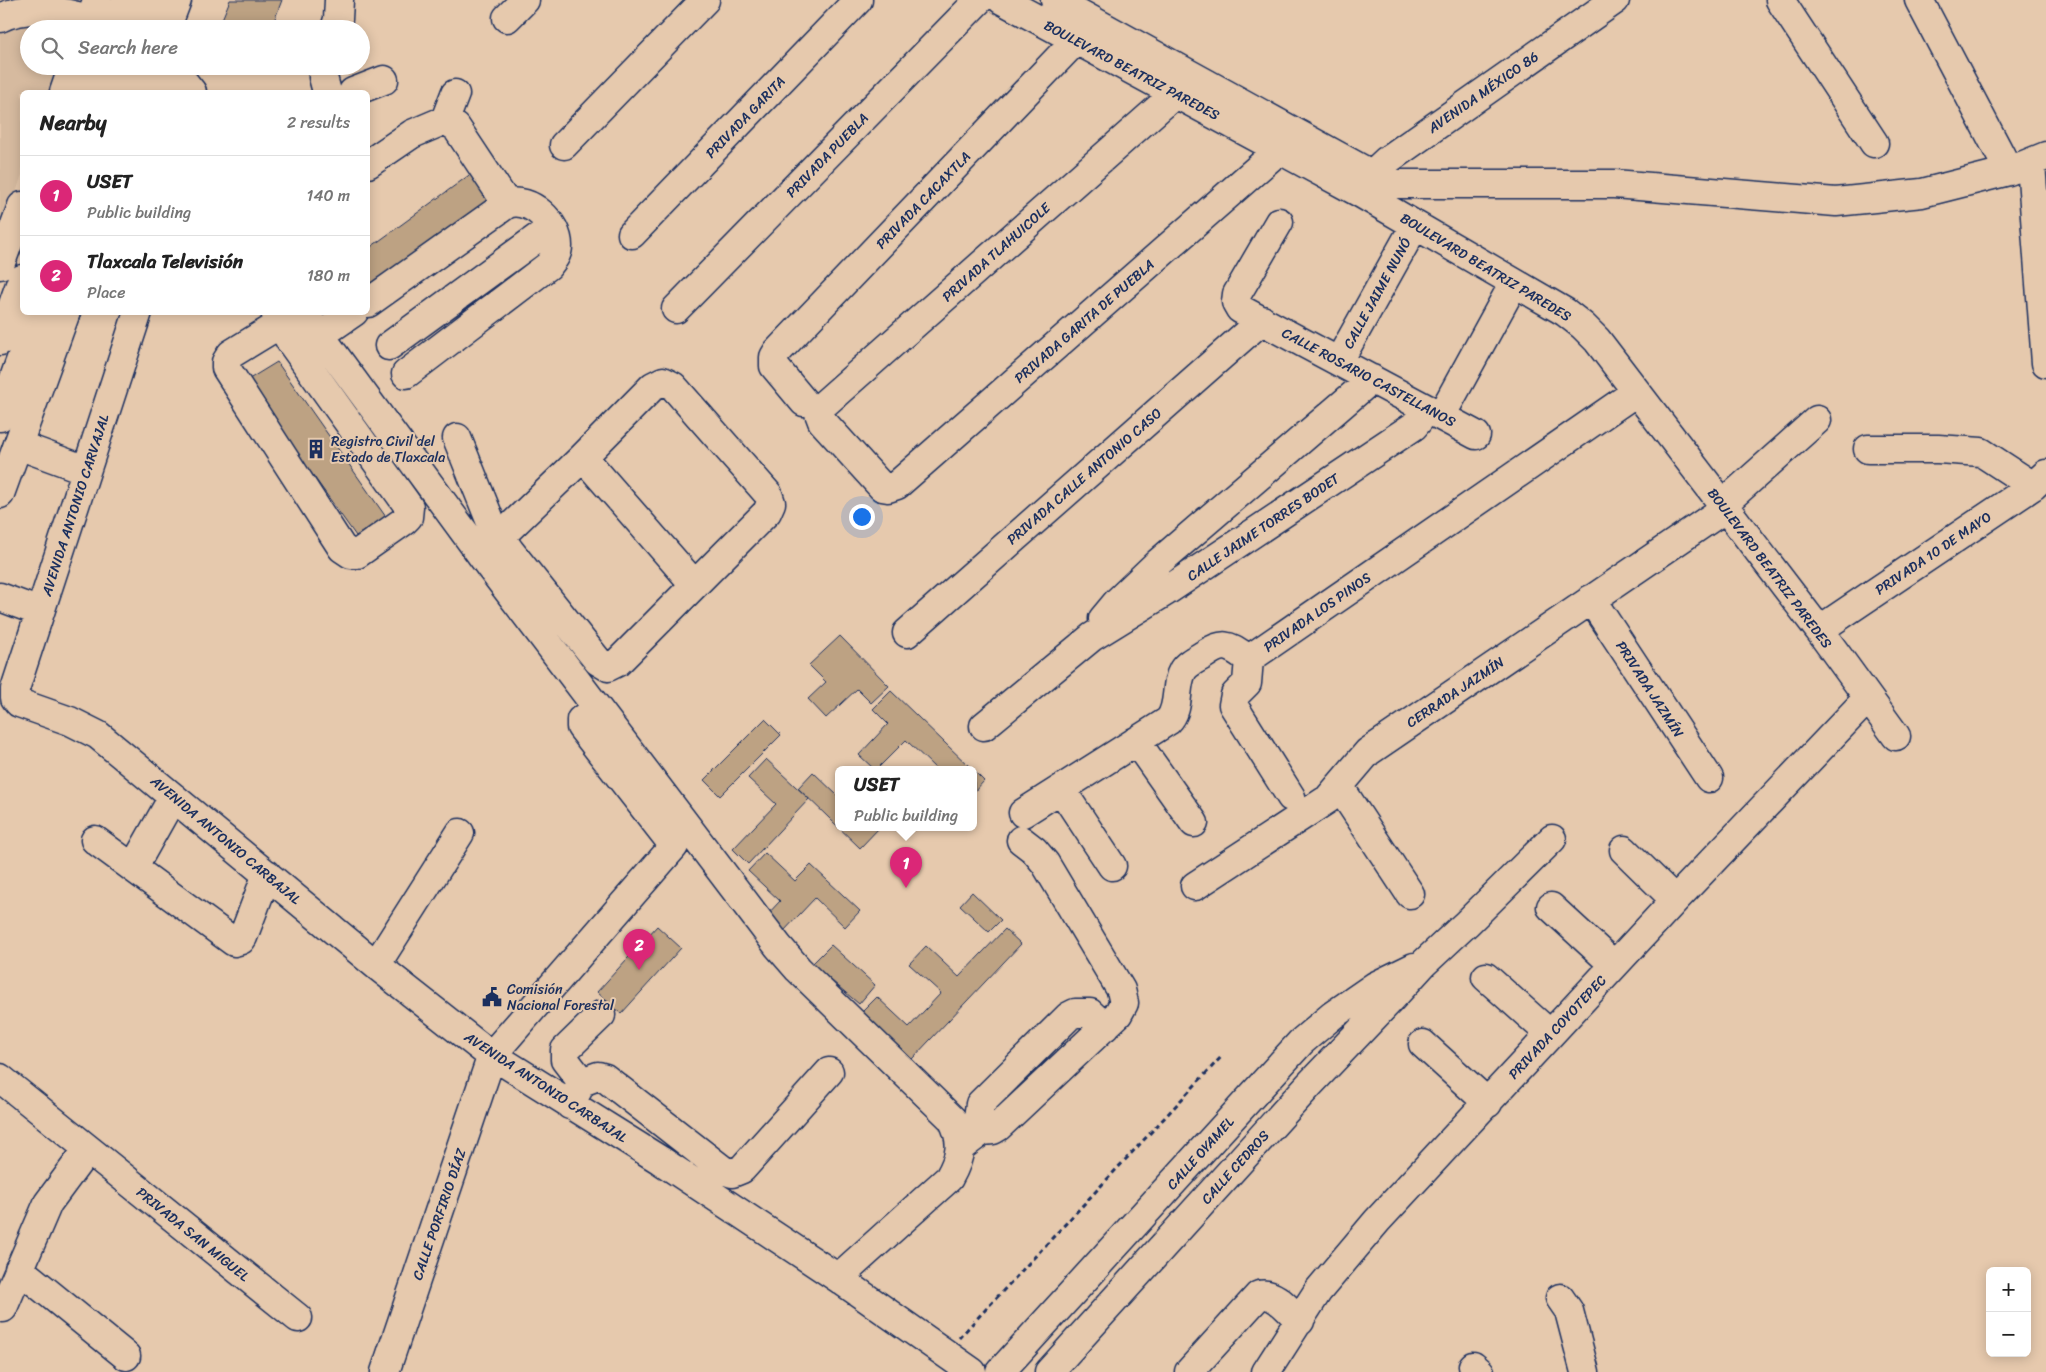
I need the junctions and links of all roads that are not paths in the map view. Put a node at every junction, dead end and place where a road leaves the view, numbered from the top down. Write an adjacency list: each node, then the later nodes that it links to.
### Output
1 (153, 0): 15 (street)
2 (177, 0): 16 (street)
3 (339, 0): 17 (street)
4 (705, 0): 36 (street)
5 (858, 0): 46 (street, PRIVADA GARITA)
6 (979, 0): 51 (street, PRIVADA PUEBLA)
7 (1002, 0): 18 (street, BOULEVARD BEATRIZ PAREDES)
8 (1055, 0): 40 (street, BOULEVARD BEATRIZ PAREDES)
9 (1615, 0): 40 (street, AVENIDA MÉXICO 86)
10 (1780, 0): 35 (street)
11 (1919, 0): 39 (street)
12 (91, 16): 13 (street); 14 (street)
13 (0, 18)
14 (114, 20)
15 (128, 20)
16 (169, 20)
17 (338, 20)
18 (1076, 40): 32 (street, BOULEVARD BEATRIZ PAREDES); 67 (street, PRIVADA CACAXTLA)
19 (70, 75): 25 (street)
20 (98, 75): 26 (street)
21 (125, 75): 27 (street)
22 (323, 75): 30 (street)
23 (166, 76): 28 (street); 29 (street)
24 (384, 80): 31 (street)
25 (65, 90)
26 (92, 90)
27 (119, 90)
28 (146, 90)
29 (189, 90)
30 (326, 90)
31 (357, 90)
32 (1176, 93): 37 (street, BOULEVARD BEATRIZ PAREDES); 67 (street, PRIVADA TLAHUICOLE)
33 (455, 94): 34 (street)
34 (444, 120): 38 (street); 41 (street)
35 (1874, 143)
36 (564, 145)
37 (1279, 150): 40 (street, BOULEVARD BEATRIZ PAREDES); 67 (street, PRIVADA GARITA DE PUEBLA)
38 (370, 163)
39 (2029, 164): 40 (street, BOULEVARD BEATRIZ PAREDES); 63 (street)
40 (1366, 183): 44 (street, BOULEVARD BEATRIZ PAREDES)
41 (507, 204): 45 (street); 50 (street)
42 (20, 211): 47 (street)
43 (1279, 222): 57 (street, CALLE ROSARIO CASTELLANOS)
44 (1415, 225): 48 (street, BOULEVARD BEATRIZ PAREDES); 62 (street, CALLE JAIME NUNÓ)
45 (552, 227): 60 (street); 64 (street)
46 (632, 234)
47 (0, 265)
48 (1514, 283): 66 (street, BOULEVARD BEATRIZ PAREDES); 68 (street, CALLE JAIME TORRES BODET)
49 (20, 285): 59 (street)
50 (370, 302)
51 (676, 309)
52 (37, 315): 69 (street)
53 (65, 315): 72 (street)
54 (137, 315): 76 (street, AVENIDA ANTONIO CARVAJAL)
55 (350, 315): 58 (street)
56 (286, 316): 58 (street); 61 (street); 61 (street)
57 (1262, 320): 62 (street, CALLE ROSARIO CASTELLANOS); 86 (street, PRIVADA CALLE ANTONIO CASO)
58 (320, 336): 61 (street); 80 (street)
59 (0, 341)
60 (389, 346)
61 (297, 351)
62 (1339, 361): 65 (street, CALLE ROSARIO CASTELLANOS)
63 (2046, 363)
64 (406, 374)
65 (1372, 379): 68 (street, CALLE ROSARIO CASTELLANOS); 87 (street, CALLE JAIME TORRES BODET)
66 (1636, 392): 79 (street, BOULEVARD BEATRIZ PAREDES); 88 (street, PRIVADA LOS PINOS)
67 (812, 407)
68 (1434, 412): 71 (street, CALLE ROSARIO CASTELLANOS); 87 (street, CALLE JAIME TORRES BODET)
69 (0, 417)
70 (1817, 420): 79 (street, CERRADA JAZMÍN)
71 (1476, 435)
72 (9, 436): 76 (street); 78 (street)
73 (457, 438): 80 (street)
74 (1868, 449): 77 (street)
75 (583, 457): 80 (street); 81 (street); 81 (street)
76 (86, 470): 84 (street, AVENIDA ANTONIO CARVAJAL)
77 (2039, 480): 85 (street, PRIVADA 10 DE MAYO)
78 (0, 494)
79 (1724, 507): 83 (street, CERRADA JAZMÍN); 85 (street, BOULEVARD BEATRIZ PAREDES)
80 (500, 552): 81 (street); 91 (street)
81 (694, 584)
82 (0, 597): 84 (street)
83 (1592, 599): 95 (street, PRIVADA JAZMÍN); 96 (street, CERRADA JAZMÍN)
84 (40, 612): 89 (street, AVENIDA ANTONIO CARVAJAL)
85 (1819, 630): 90 (street, BOULEVARD BEATRIZ PAREDES)
86 (906, 632)
87 (1092, 637): 92 (street, CALLE JAIME TORRES BODET)
88 (1249, 659): 94 (street, PRIVADA LOS PINOS); 99 (street)
89 (16, 698): 98 (street, AVENIDA ANTONIO CARBAJAL)
90 (1868, 698): 93 (street, BOULEVARD BEATRIZ PAREDES); 110 (street, PRIVADA COYOTEPEC)
91 (597, 708): 119 (street); 124 (street)
92 (984, 726)
93 (1896, 736)
94 (1136, 741): 97 (street, PRIVADA LOS PINOS); 100 (street)
95 (1709, 778)
96 (1339, 786): 108 (street, CERRADA JAZMÍN); 109 (street)
97 (1061, 789): 105 (street); 124 (street, PRIVADA LOS PINOS)
98 (173, 796): 106 (street); 107 (street, AVENIDA ANTONIO CARBAJAL)
99 (1291, 796)
100 (1194, 822)
101 (460, 833): 112 (street)
102 (1552, 839): 113 (street)
103 (95, 840): 106 (street)
104 (1624, 850): 110 (street)
105 (1112, 866)
106 (133, 868): 107 (street)
107 (266, 874): 112 (street, AVENIDA ANTONIO CARBAJAL)
108 (1195, 886)
109 (1410, 894)
110 (1675, 900): 114 (street, PRIVADA COYOTEPEC)
111 (1551, 907): 114 (street)
112 (376, 964): 119 (street, AVENIDA ANTONIO CARBAJAL)
113 (1422, 964): 126 (street, CALLE OYAMEL); 127 (street, CALLE CEDROS)
114 (1614, 966): 117 (street, PRIVADA COYOTEPEC)
115 (1486, 977): 117 (street)
116 (601, 1015): 122 (street)
117 (1550, 1034): 123 (street, PRIVADA COYOTEPEC)
118 (1424, 1044): 123 (street)
119 (492, 1055): 122 (street, AVENIDA ANTONIO CARBAJAL); 135 (street, CALLE PORFIRIO DÍAZ)
120 (829, 1072): 122 (street)
121 (0, 1078): 125 (street, PRIVADA SAN MIGUEL)
122 (576, 1093): 129 (street, AVENIDA ANTONIO CARBAJAL)
123 (1488, 1103): 133 (street, PRIVADA COYOTEPEC)
124 (971, 1139): 129 (street)
125 (88, 1149): 128 (street); 132 (street, PRIVADA SAN MIGUEL)
126 (1200, 1153): 127 (street); 137 (street, CALLE OYAMEL)
127 (1226, 1177): 138 (street, CALLE CEDROS)
128 (19, 1269): 131 (street); 134 (street)
129 (838, 1278): 136 (street, AVENIDA ANTONIO CARBAJAL)
130 (1560, 1298): 141 (street)
131 (3, 1308)
132 (298, 1318)
133 (1300, 1320): 139 (street); 140 (street, PRIVADA COYOTEPEC)
134 (126, 1356)
135 (385, 1372)
136 (972, 1372)
137 (1000, 1372)
138 (1049, 1372)
139 (1189, 1372)
140 (1266, 1372)
141 (1586, 1372)

